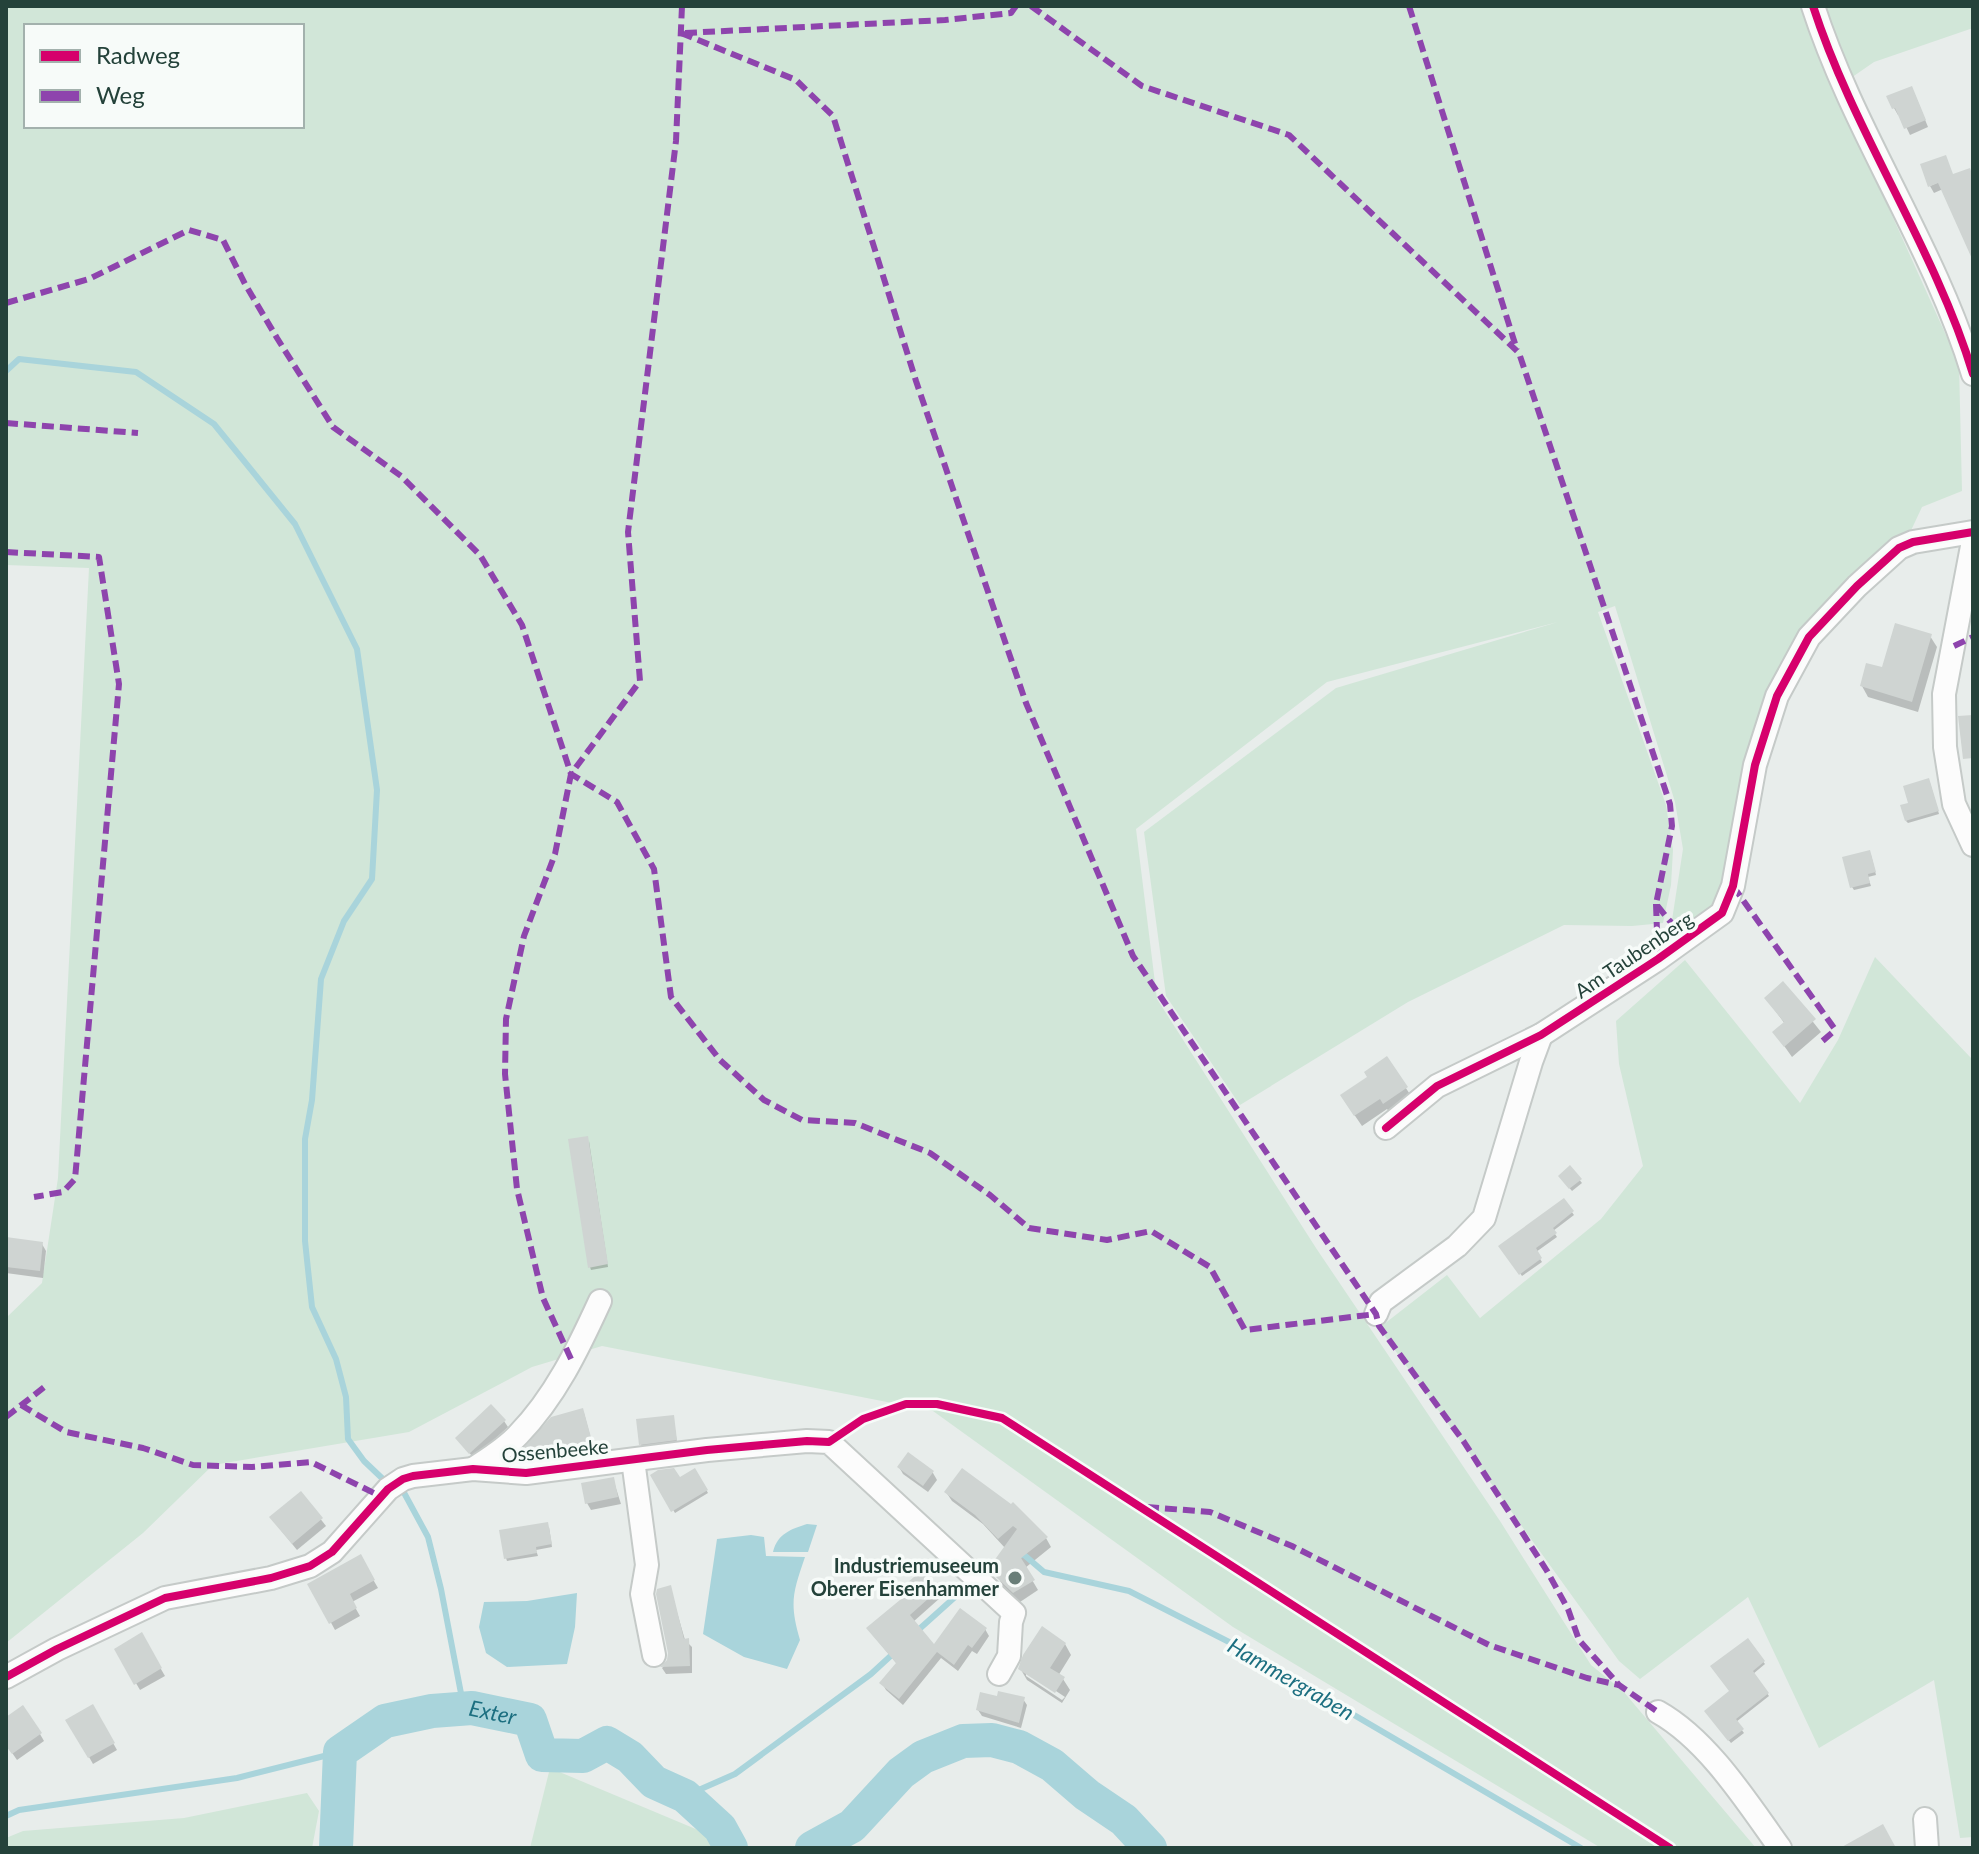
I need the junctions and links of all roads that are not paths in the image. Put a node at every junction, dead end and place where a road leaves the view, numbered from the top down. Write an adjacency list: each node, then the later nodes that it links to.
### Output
1 (1813, 6): 2 (street)
2 (1973, 374)
3 (1973, 532): 6 (street, Am Taubenberg)
4 (1973, 541): 5 (street)
5 (1973, 845)
6 (1541, 1035): 7 (street, Am Taubenberg); 9 (street)
7 (1386, 1128)
8 (600, 1301): 11 (street)
9 (1376, 1314)
10 (633, 1460): 11 (street, Ossenbeeke); 12 (street); 13 (street, Ossenbeeke)
11 (473, 1469): 14 (street, Ossenbeeke)
12 (654, 1655)
13 (999, 1674)
14 (6, 1677)
15 (1658, 1712): 17 (street)
16 (1925, 1819): 18 (street)
17 (1780, 1848)
18 (1927, 1848)

